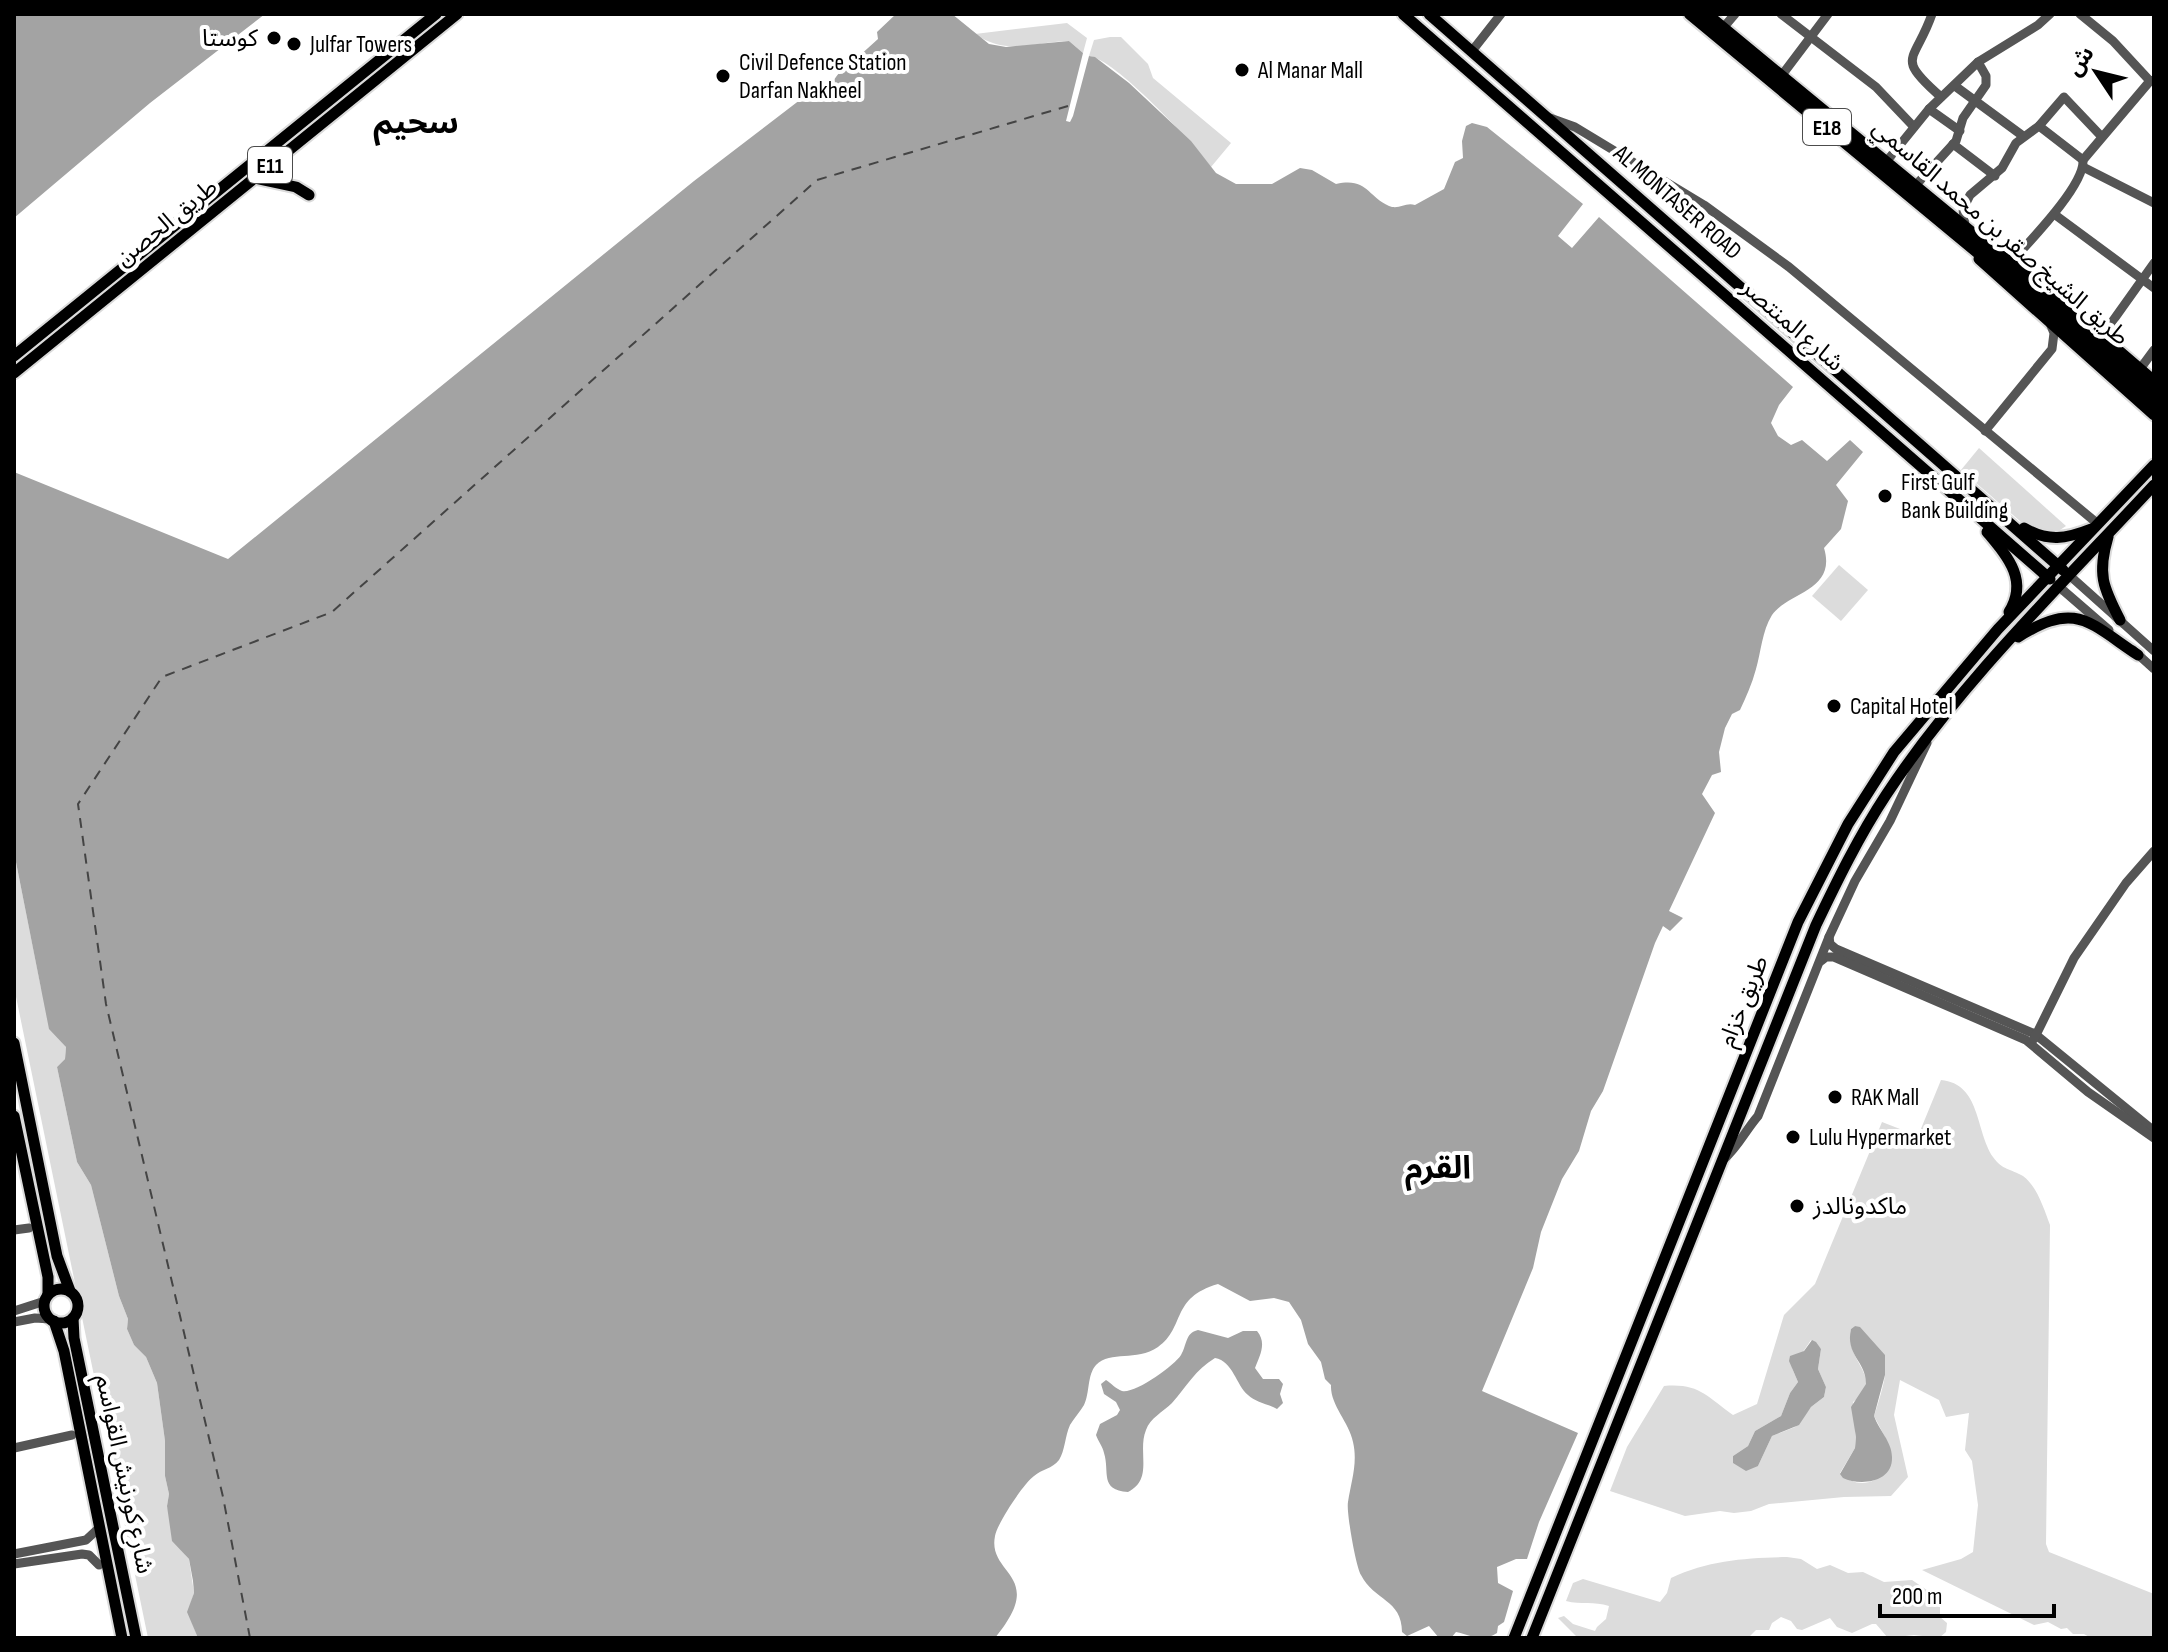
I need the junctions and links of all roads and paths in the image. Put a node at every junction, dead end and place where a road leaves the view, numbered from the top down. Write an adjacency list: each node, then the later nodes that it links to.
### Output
1 (436, 14): 49 (main road, طريق الحصن / E11)
2 (457, 14): 34 (main road, طريق الحصن / E11)
3 (1403, 14): 59 (main road, شارع المنتصر)
4 (1429, 14): 16 (main road, AL MONTASER ROAD)
5 (1501, 14): 16 (street)
6 (1690, 14): 41 (highway, طريق الشيخ صقر بن محمد القاسمي / E18)
7 (1706, 14): 14 (highway, طريق الشيخ صقر بن محمد القاسمي / E18)
8 (1735, 14): 14 (street)
9 (1781, 14): 15 (street)
10 (1828, 14): 15 (street)
11 (1932, 14): 21 (street)
12 (2050, 14): 17 (street)
13 (2080, 14): 19 (street)
14 (1723, 28): 18 (highway, طريق الشيخ صقر بن محمد القاسمي / E18)
15 (1810, 38): 18 (street); 26 (street)
16 (1472, 51): 24 (main road, AL MONTASER ROAD)
17 (1978, 62): 20 (street); 22 (street)
18 (1782, 75): 31 (highway, طريق الشيخ صقر بن محمد القاسمي / E18)
19 (2152, 80): 29 (street)
20 (1955, 86): 21 (street); 22 (street)
21 (1941, 97): 23 (street)
22 (1975, 100): 27 (street); 28 (street)
23 (1929, 109): 26 (street); 27 (street)
24 (1550, 118): 56 (street); 60 (main road, AL MONTASER ROAD)
25 (2039, 126): 28 (street); 29 (street); 32 (street)
26 (1914, 127): 31 (street)
27 (1960, 131): 30 (street)
28 (2023, 136): 33 (street)
29 (2101, 136): 32 (street)
30 (1953, 144): 33 (street); 35 (street)
31 (1886, 162): 35 (highway, طريق الشيخ صقر بن محمد القاسمي / E18)
32 (2083, 164): 37 (street); 40 (street)
33 (1995, 176): 38 (street)
34 (255, 178): 36 (main road); 51 (main road, طريق الحصن / E11)
35 (1915, 186): 39 (highway, طريق الشيخ صقر بن محمد القاسمي / E18)
36 (309, 195)
37 (2154, 203)
38 (1963, 209): 39 (street); 41 (street)
39 (1947, 212): 41 (highway, طريق الشيخ صقر بن محمد القاسمي / E18)
40 (2054, 214): 42 (street); 44 (street)
41 (1967, 234): 42 (main road); 46 (main road); 53 (highway, طريق الشيخ صقر بن محمد القاسمي / E18); 54 (highway, طريق الشيخ صقر بن محمد القاسمي / E18)
42 (2011, 262): 47 (main road)
43 (2154, 263): 44 (street)
44 (2143, 279): 45 (street); 47 (street)
45 (2154, 288)
46 (2050, 323): 55 (main road); 56 (street)
47 (2102, 336): 50 (main road)
48 (2154, 350): 50 (street)
49 (14, 356)
50 (2140, 369): 52 (main road)
51 (14, 373)
52 (2154, 381)
53 (2154, 393)
54 (2154, 405)
55 (2154, 415)
56 (1985, 431): 61 (street)
57 (2154, 465): 61 (main road, طريق خزام)
58 (2154, 485): 62 (main road, طريق خزام)
59 (1961, 501): 65 (main road, شارع المنتصر); 68 (main road)
60 (2007, 518): 61 (main road); 63 (main road)
61 (2097, 526): 63 (main road, طريق خزام)
62 (2108, 534): 64 (main road, طريق خزام); 67 (main road)
63 (2059, 566): 64 (main road); 65 (main road, طريق خزام)
64 (2069, 575): 66 (main road, طريق خزام); 67 (street)
65 (2047, 577): 66 (main road, شارع المنتصر); 68 (main road, طريق خزام)
66 (2057, 585): 69 (main road, طريق خزام); 71 (street, شارع المنتصر)
67 (2120, 620): 70 (street)
68 (1998, 629): 74 (main road, طريق خزام)
69 (2008, 644): 71 (main road); 73 (main road, طريق خزام)
70 (2154, 651)
71 (2138, 655): 72 (street, شارع المنتصر)
72 (2154, 669)
73 (1931, 733): 75 (main road, طريق خزام); 77 (street)
74 (1897, 749): 75 (main road); 102 (main road, طريق خزام)
75 (1886, 795): 84 (main road, طريق خزام)
76 (2154, 851): 79 (street)
77 (1829, 937): 78 (street); 79 (street)
78 (1821, 961): 79 (street); 84 (street)
79 (2034, 1039): 82 (street); 83 (street)
80 (14, 1043): 87 (main road)
81 (14, 1116): 88 (main road)
82 (2154, 1131)
83 (2154, 1138)
84 (1723, 1160): 103 (main road, طريق خزام)
85 (29, 1228): 86 (street)
86 (14, 1230)
87 (70, 1291): 88 (main road); 90 (main road)
88 (47, 1298): 89 (street); 91 (main road)
89 (14, 1311)
90 (73, 1318): 91 (main road); 101 (main road, شارع كورنيش القواسم)
91 (52, 1320): 92 (street); 95 (main road, شارع كورنيش القواسم)
92 (14, 1322)
93 (72, 1435): 94 (street)
94 (14, 1448)
95 (99, 1528): 96 (street); 100 (main road, شارع كورنيش القواسم)
96 (84, 1540): 97 (street); 98 (street)
97 (63, 1557): 98 (street); 99 (street)
98 (14, 1558)
99 (99, 1565)
100 (122, 1638)
101 (136, 1638)
102 (1514, 1638)
103 (1532, 1638)

